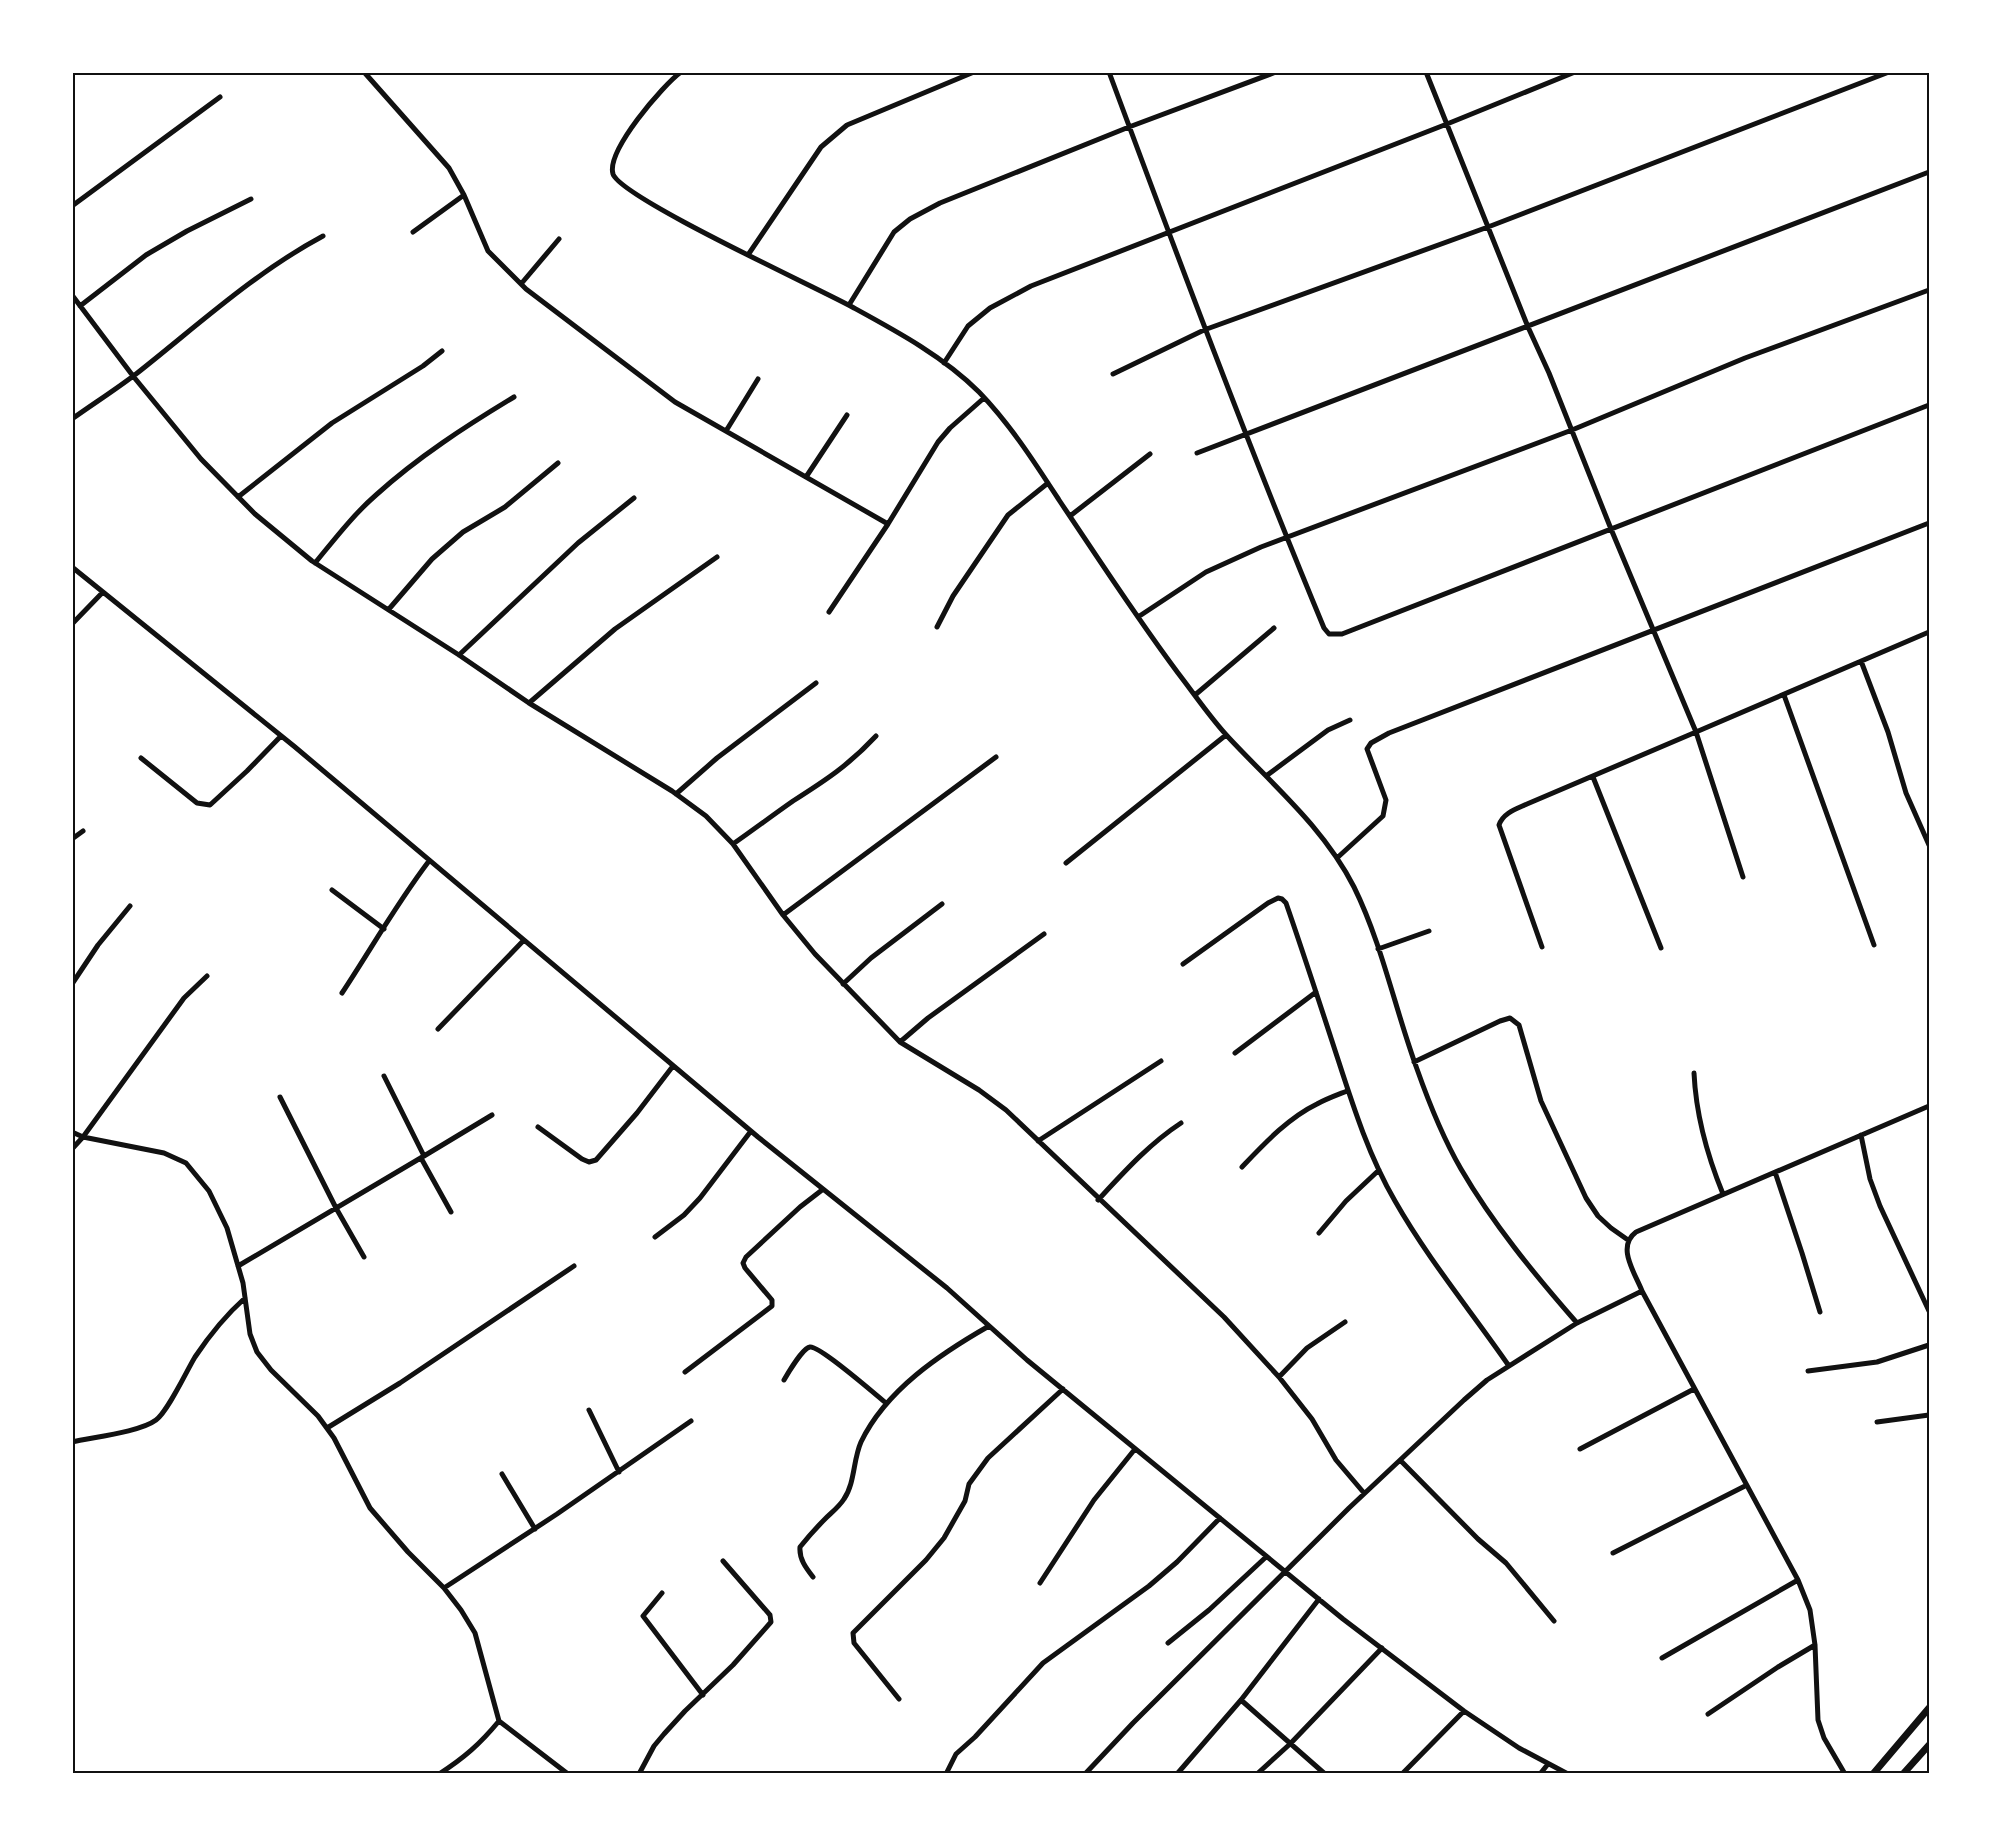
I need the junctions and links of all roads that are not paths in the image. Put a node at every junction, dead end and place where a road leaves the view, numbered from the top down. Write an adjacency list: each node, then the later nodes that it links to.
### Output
1 (364, 72): 13 (street)
2 (681, 72): 21 (street)
3 (974, 72): 21 (street)
4 (1109, 72): 11 (street)
5 (1276, 72): 11 (street)
6 (1426, 72): 10 (street)
7 (1575, 72): 10 (street)
8 (1889, 72): 16 (street)
9 (220, 97): 15 (street)
10 (1447, 124): 16 (street); 17 (street)
11 (1129, 127): 17 (street); 25 (street)
12 (1929, 172): 27 (street)
13 (464, 195): 18 (street); 22 (street)
14 (251, 199): 26 (street)
15 (72, 206)
16 (1488, 227): 27 (street); 28 (street)
17 (1168, 231): 28 (street); 30 (street)
18 (413, 232)
19 (323, 236): 32 (street)
20 (559, 239): 22 (street)
21 (748, 255): 25 (street)
22 (521, 284): 40 (street)
23 (1929, 290): 39 (street)
24 (73, 299): 26 (street)
25 (849, 305): 30 (street)
26 (80, 306): 32 (street)
27 (1528, 327): 39 (street); 41 (street)
28 (1204, 330): 31 (street); 41 (street)
29 (442, 351): 47 (street)
30 (944, 363): 35 (street)
31 (1113, 374)
32 (133, 376): 38 (street); 47 (street)
33 (758, 379): 40 (street)
34 (514, 397): 55 (street)
35 (984, 398): 46 (street); 51 (street)
36 (1929, 405): 52 (street)
37 (847, 415): 45 (street)
38 (72, 418)
39 (1572, 430): 52 (street); 53 (street)
40 (726, 431): 45 (street)
41 (1248, 435): 42 (street); 53 (street)
42 (1197, 453)
43 (1150, 454): 49 (street)
44 (558, 463): 58 (street)
45 (806, 477): 51 (street)
46 (1048, 483): 49 (street); 62 (street)
47 (238, 497): 55 (street)
48 (634, 498): 66 (street)
49 (1070, 516): 60 (street)
50 (1929, 523): 64 (street)
51 (888, 524): 59 (street)
52 (1611, 529): 53 (street); 64 (street)
53 (1286, 538): 60 (street)
54 (717, 557): 71 (street)
55 (315, 563): 58 (street)
56 (72, 567): 57 (street)
57 (103, 592): 61 (street); 75 (street)
58 (389, 609): 66 (street)
59 (829, 612)
60 (1138, 617): 69 (street)
61 (72, 624)
62 (937, 627)
63 (1274, 628): 69 (street)
64 (1652, 630): 73 (street); 86 (street)
65 (1929, 632): 67 (street)
66 (459, 655): 71 (street)
67 (1861, 661): 70 (street); 85 (street)
68 (816, 683): 81 (street)
69 (1195, 694): 74 (street)
70 (1784, 695): 73 (street); 98 (street)
71 (530, 703): 81 (street)
72 (1350, 720): 79 (street)
73 (1696, 732): 80 (street); 89 (street)
74 (1226, 735): 79 (street); 88 (street)
75 (280, 736): 78 (street); 87 (street)
76 (876, 736): 84 (street)
77 (996, 757): 93 (street)
78 (141, 758)
79 (1266, 776): 86 (street)
80 (1593, 777): 99 (street); 100 (street)
81 (676, 794): 84 (street)
82 (83, 831): 83 (street)
83 (72, 839)
84 (733, 844): 93 (street)
85 (1929, 845)
86 (1337, 858): 101 (street)
87 (429, 861): 94 (street); 97 (street)
88 (1066, 863)
89 (1743, 877)
90 (332, 890): 94 (street)
91 (942, 904): 105 (street)
92 (130, 906): 104 (street)
93 (783, 915): 105 (street)
94 (384, 929): 107 (street)
95 (1429, 931): 101 (street)
96 (1044, 934): 109 (street)
97 (524, 940): 108 (street); 113 (street)
98 (1874, 945)
99 (1542, 947)
100 (1661, 948)
101 (1378, 949): 112 (street)
102 (1183, 964): 106 (street)
103 (207, 976): 125 (street)
104 (72, 984)
105 (843, 984): 109 (street)
106 (1316, 992): 110 (street); 116 (street)
107 (342, 993)
108 (438, 1029)
109 (900, 1042): 126 (street)
110 (1235, 1053)
111 (1161, 1061): 126 (street)
112 (1414, 1062): 139 (street); 148 (street)
113 (673, 1066): 121 (street); 122 (street)
114 (1694, 1073): 133 (street)
115 (384, 1076): 128 (street)
116 (1347, 1091): 129 (street); 130 (street)
117 (280, 1097): 135 (street)
118 (1929, 1106): 124 (street)
119 (492, 1115): 128 (street)
120 (1181, 1123): 134 (street)
121 (538, 1127)
122 (751, 1131): 132 (street); 138 (street)
123 (72, 1132): 125 (street)
124 (1861, 1136): 131 (street); 145 (street)
125 (83, 1137): 127 (street); 141 (street)
126 (1038, 1141): 134 (street)
127 (72, 1149)
128 (422, 1157): 135 (street); 136 (street)
129 (1242, 1167)
130 (1379, 1170): 137 (street); 151 (street)
131 (1775, 1172): 133 (street); 146 (street)
132 (822, 1190): 149 (street); 153 (street)
133 (1723, 1194): 139 (street)
134 (1098, 1200): 154 (street)
135 (336, 1209): 140 (street); 141 (street)
136 (451, 1212)
137 (1319, 1233)
138 (655, 1237)
139 (1628, 1240): 143 (street)
140 (364, 1257)
141 (238, 1266): 144 (street)
142 (574, 1266): 163 (street)
143 (1642, 1291): 148 (street); 157 (street)
144 (245, 1298): 163 (street); 164 (street)
145 (1929, 1311)
146 (1820, 1312)
147 (1345, 1322): 154 (street)
148 (1577, 1323): 151 (street)
149 (989, 1326): 156 (street); 158 (street)
150 (1929, 1345): 152 (street)
151 (1509, 1366): 167 (street)
152 (1808, 1371)
153 (685, 1372)
154 (1279, 1377): 171 (street)
155 (784, 1380): 158 (street)
156 (1062, 1389): 165 (street); 190 (street)
157 (1694, 1389): 166 (street); 170 (street)
158 (886, 1403): 178 (street)
159 (589, 1410): 168 (street)
160 (1929, 1415): 162 (street)
161 (691, 1421): 168 (street)
162 (1877, 1422)
163 (327, 1428): 181 (street)
164 (72, 1442)
165 (1135, 1449): 172 (street); 180 (street)
166 (1580, 1449)
167 (1401, 1461): 171 (street); 184 (street)
168 (619, 1472): 173 (street)
169 (502, 1474): 173 (street)
170 (1745, 1486): 174 (street); 179 (street)
171 (1364, 1493): 177 (street)
172 (1220, 1518): 175 (street); 202 (street)
173 (535, 1529): 181 (street)
174 (1613, 1553)
175 (1266, 1557): 177 (street); 185 (street)
176 (723, 1561): 189 (street)
177 (1287, 1572): 183 (street); 203 (street)
178 (813, 1577)
179 (1798, 1580): 186 (street); 188 (street)
180 (1040, 1583)
181 (444, 1588): 195 (street)
182 (662, 1593): 189 (street)
183 (1319, 1599): 187 (street); 191 (street)
184 (1554, 1621)
185 (1168, 1643)
186 (1815, 1645): 194 (street); 210 (street)
187 (1382, 1648): 193 (street); 196 (street)
188 (1662, 1658)
189 (703, 1695): 201 (street)
190 (899, 1699)
191 (1241, 1700): 196 (street); 204 (street)
192 (1929, 1708): 211 (main road)
193 (1464, 1711): 198 (street); 207 (street)
194 (1708, 1714)
195 (499, 1721): 199 (street); 200 (street)
196 (1290, 1744): 205 (street); 206 (street)
197 (1929, 1745): 212 (main road)
198 (1548, 1764): 208 (street); 209 (street)
199 (439, 1774)
200 (568, 1774)
201 (639, 1774)
202 (946, 1774)
203 (1084, 1774)
204 (1177, 1774)
205 (1257, 1774)
206 (1325, 1774)
207 (1402, 1774)
208 (1540, 1774)
209 (1568, 1774)
210 (1845, 1774)
211 (1873, 1774)
212 (1903, 1774)

